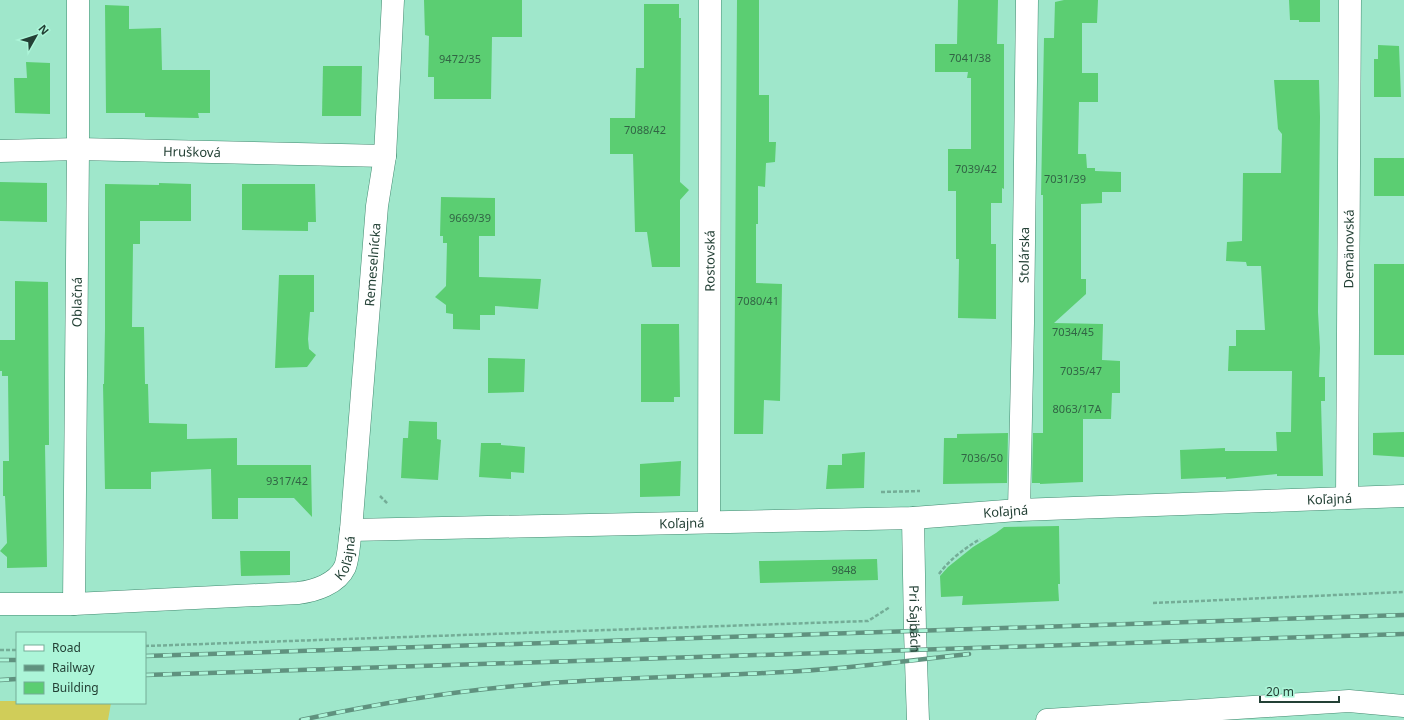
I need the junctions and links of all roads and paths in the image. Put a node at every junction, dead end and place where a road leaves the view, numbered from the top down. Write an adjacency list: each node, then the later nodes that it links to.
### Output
1 (78, 0): 6 (street, Oblačná)
2 (393, 0): 8 (street, Remeselnícka)
3 (710, 0): 17 (street, Rostovská)
4 (1027, 0): 15 (street, Stolárska)
5 (1350, 0): 13 (street, Demänovská)
6 (78, 149): 7 (street, Hrušková); 8 (street, Hrušková); 25 (street, Oblačná)
7 (0, 151)
8 (385, 156): 18 (street, Remeselnícka)
9 (923, 491): 10 (path)
10 (876, 492)
11 (378, 495): 14 (path)
12 (1404, 496): 13 (street, Koľajná)
13 (1347, 498): 15 (street, Koľajná)
14 (392, 507)
15 (1019, 510): 16 (street, Koľajná)
16 (912, 518): 17 (street, Koľajná); 22 (street, Pri Šajbách)
17 (709, 522): 18 (street, Koľajná)
18 (351, 530): 25 (street, Koľajná)
19 (986, 536): 20 (path)
20 (937, 577)
21 (1404, 592): 23 (path)
22 (914, 600): 26 (path); 30 (street, Pri Šajbách)
23 (1153, 603)
24 (0, 604): 25 (street, Koľajná)
25 (74, 604)
26 (146, 646)
27 (0, 650): 28 (path)
28 (16, 650)
29 (1404, 706): 31 (street)
30 (918, 720)
31 (1047, 720)

